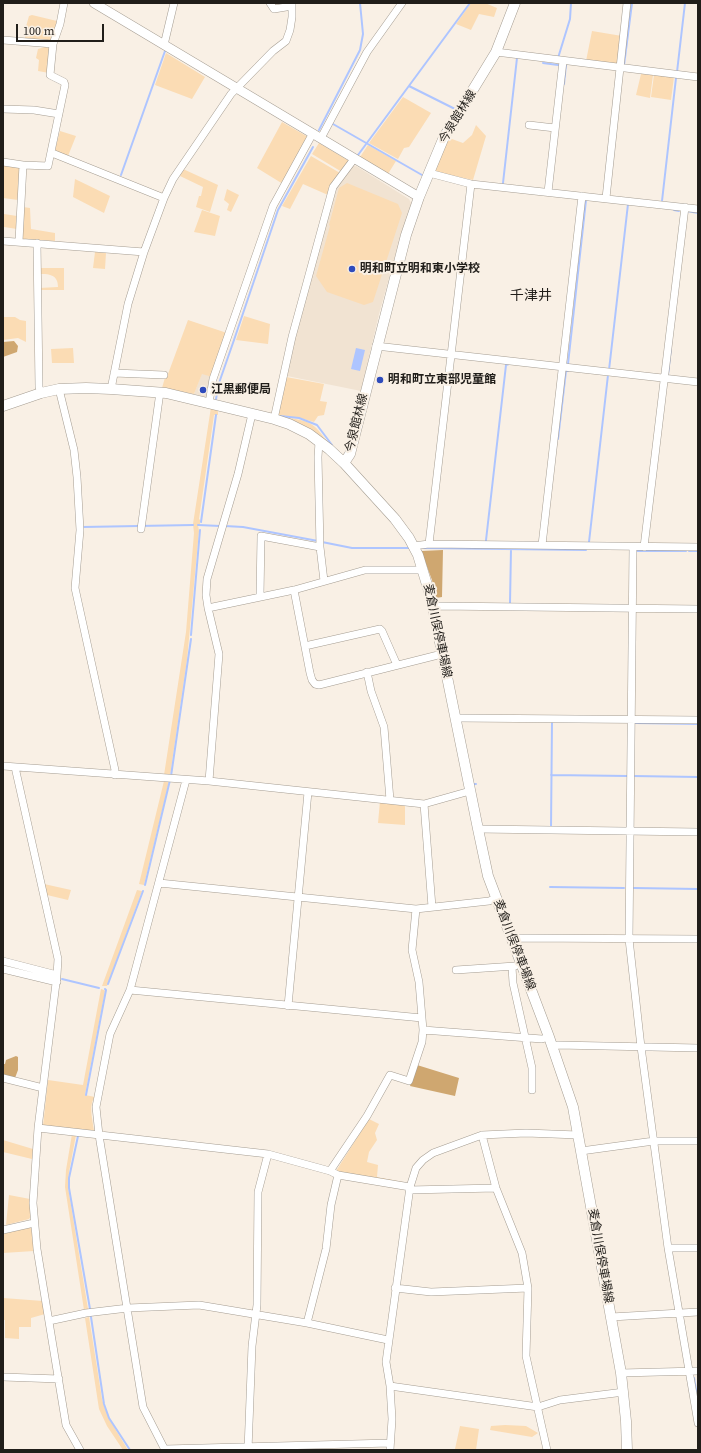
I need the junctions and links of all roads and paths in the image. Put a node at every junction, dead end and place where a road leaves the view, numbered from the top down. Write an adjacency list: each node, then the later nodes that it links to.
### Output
1 (64, 3): 10 (street)
2 (94, 3): 11 (street)
3 (174, 3): 11 (street)
4 (270, 3): 8 (street)
5 (402, 3): 21 (street)
6 (515, 3): 12 (main road, 今泉館林線)
7 (627, 3): 14 (street)
8 (292, 5): 16 (street)
9 (4, 42): 10 (street)
10 (53, 44): 18 (street)
11 (164, 45): 16 (street)
12 (496, 52): 13 (street); 26 (main road, 今泉館林線)
13 (563, 61): 14 (street); 20 (street)
14 (620, 67): 15 (street); 32 (street)
15 (698, 76)
16 (236, 88): 21 (street); 31 (street)
17 (3, 109): 18 (street)
18 (59, 114): 22 (street)
19 (529, 125): 20 (street)
20 (555, 128): 28 (street)
21 (317, 136): 23 (street); 50 (street)
22 (52, 153): 25 (street); 31 (street)
23 (354, 159): 30 (street); 53 (street)
24 (3, 162): 25 (street)
25 (23, 165): 36 (street)
26 (429, 173): 27 (street); 30 (main road, 今泉館林線)
27 (471, 184): 28 (street); 40 (street)
28 (548, 192): 29 (street)
29 (582, 196): 32 (street); 41 (street)
30 (419, 197): 39 (main road, 今泉館林線)
31 (164, 198): 38 (street)
32 (606, 198): 33 (street)
33 (685, 207): 34 (street); 44 (street)
34 (698, 209)
35 (3, 241): 36 (street)
36 (19, 242): 37 (street)
37 (37, 243): 38 (street); 49 (street)
38 (144, 252): 42 (street)
39 (376, 346): 40 (street); 55 (main road, 今泉館林線)
40 (452, 355): 41 (street); 57 (street)
41 (563, 367): 44 (street); 58 (street)
42 (114, 373): 43 (street); 47 (street)
43 (164, 375)
44 (665, 378): 45 (street); 62 (street)
45 (698, 382)
46 (59, 389): 47 (main road, 今泉館林線); 49 (main road, 今泉館林線); 81 (street)
47 (111, 389): 48 (main road, 今泉館林線)
48 (160, 392): 50 (main road, 今泉館林線); 56 (street)
49 (41, 393): 51 (main road, 今泉館林線)
50 (209, 403): 52 (main road, 今泉館林線)
51 (3, 406)
52 (252, 414): 53 (main road, 今泉館林線); 69 (street)
53 (274, 419): 54 (main road, 今泉館林線)
54 (319, 442): 55 (main road, 今泉館林線); 60 (street)
55 (344, 464): 59 (main road, 麦倉川俣停車場線)
56 (141, 530)
57 (430, 544): 58 (street); 59 (street)
58 (542, 545): 61 (street)
59 (413, 546): 64 (main road, 麦倉川俣停車場線)
60 (320, 547): 65 (street); 67 (street)
61 (633, 547): 62 (street); 70 (street)
62 (644, 547): 63 (street)
63 (698, 547)
64 (424, 570): 65 (street); 68 (main road, 麦倉川俣停車場線)
65 (324, 581): 66 (street)
66 (294, 590): 67 (street); 72 (street)
67 (260, 596): 69 (street)
68 (433, 607): 70 (street); 73 (main road, 麦倉川俣停車場線)
69 (208, 608): 83 (street)
70 (632, 608): 71 (street); 77 (street)
71 (698, 609)
72 (305, 646): 74 (street); 75 (street)
73 (442, 654): 74 (street); 76 (main road, 麦倉川俣停車場線)
74 (397, 664): 75 (street)
75 (367, 672): 86 (street)
76 (456, 718): 77 (street); 84 (main road, 麦倉川俣停車場線)
77 (630, 719): 78 (street); 89 (street)
78 (698, 720)
79 (3, 766): 80 (street)
80 (15, 767): 81 (street); 103 (street)
81 (115, 774): 82 (street)
82 (186, 780): 83 (street); 91 (street)
83 (209, 781): 85 (street)
84 (470, 791): 87 (street); 88 (main road, 麦倉川俣停車場線)
85 (308, 792): 86 (street); 92 (street)
86 (390, 800): 87 (street)
87 (424, 804): 94 (street)
88 (478, 830): 89 (street); 93 (main road, 麦倉川俣停車場線)
89 (629, 832): 90 (street); 97 (street)
90 (698, 832)
91 (160, 883): 92 (street); 104 (street)
92 (298, 897): 95 (street); 105 (street)
93 (496, 898): 94 (street); 96 (main road, 麦倉川俣停車場線)
94 (432, 907): 95 (street)
95 (416, 908): 106 (street)
96 (512, 939): 97 (street); 100 (main road, 麦倉川俣停車場線)
97 (629, 939): 98 (street); 110 (street)
98 (698, 939)
99 (3, 961): 103 (street)
100 (517, 965): 102 (street); 108 (street); 109 (main road, 麦倉川俣停車場線)
101 (3, 969): 103 (street)
102 (456, 970)
103 (57, 979): 113 (street)
104 (130, 990): 105 (street); 116 (street)
105 (288, 1006): 106 (street)
106 (422, 1018): 107 (street)
107 (423, 1030): 108 (street); 123 (street)
108 (526, 1037): 109 (street); 114 (street)
109 (550, 1041): 110 (street); 118 (main road, 麦倉川俣停車場線)
110 (641, 1047): 111 (street); 119 (street)
111 (698, 1048)
112 (3, 1078): 113 (street)
113 (43, 1088): 115 (street)
114 (532, 1090)
115 (38, 1128): 116 (street); 127 (street)
116 (99, 1135): 122 (street); 133 (street)
117 (482, 1135): 118 (street); 125 (street); 126 (street)
118 (578, 1135): 121 (main road, 麦倉川俣停車場線)
119 (654, 1141): 120 (street); 121 (street); 129 (street)
120 (698, 1141)
121 (581, 1151): 137 (main road, 麦倉川俣停車場線)
122 (268, 1154): 123 (street); 135 (street)
123 (330, 1171): 124 (street)
124 (338, 1175): 126 (street); 139 (street)
125 (496, 1188): 126 (street); 132 (street)
126 (409, 1189): 131 (street)
127 (34, 1223): 128 (street); 138 (street)
128 (3, 1230)
129 (668, 1248): 130 (street); 136 (street)
130 (698, 1248)
131 (396, 1288): 132 (street); 140 (street)
132 (528, 1288): 148 (street)
133 (128, 1308): 135 (street); 138 (street); 153 (street)
134 (698, 1312): 136 (street)
135 (256, 1314): 139 (street); 151 (street)
136 (679, 1314): 137 (street); 141 (street)
137 (611, 1317): 143 (main road, 麦倉川俣停車場線)
138 (49, 1320): 145 (street)
139 (307, 1323): 140 (street)
140 (388, 1340): 146 (street)
141 (689, 1371): 142 (street); 143 (street); 149 (street)
142 (698, 1371)
143 (621, 1373): 147 (main road, 麦倉川俣停車場線)
144 (3, 1377): 145 (street)
145 (59, 1379): 152 (street)
146 (390, 1386): 148 (street); 150 (street)
147 (624, 1392): 148 (street); 155 (main road, 麦倉川俣停車場線)
148 (538, 1407): 154 (street)
149 (698, 1423)
150 (390, 1447): 151 (street)
151 (248, 1448): 153 (street)
152 (80, 1450)
153 (165, 1450)
154 (547, 1450)
155 (627, 1450)

